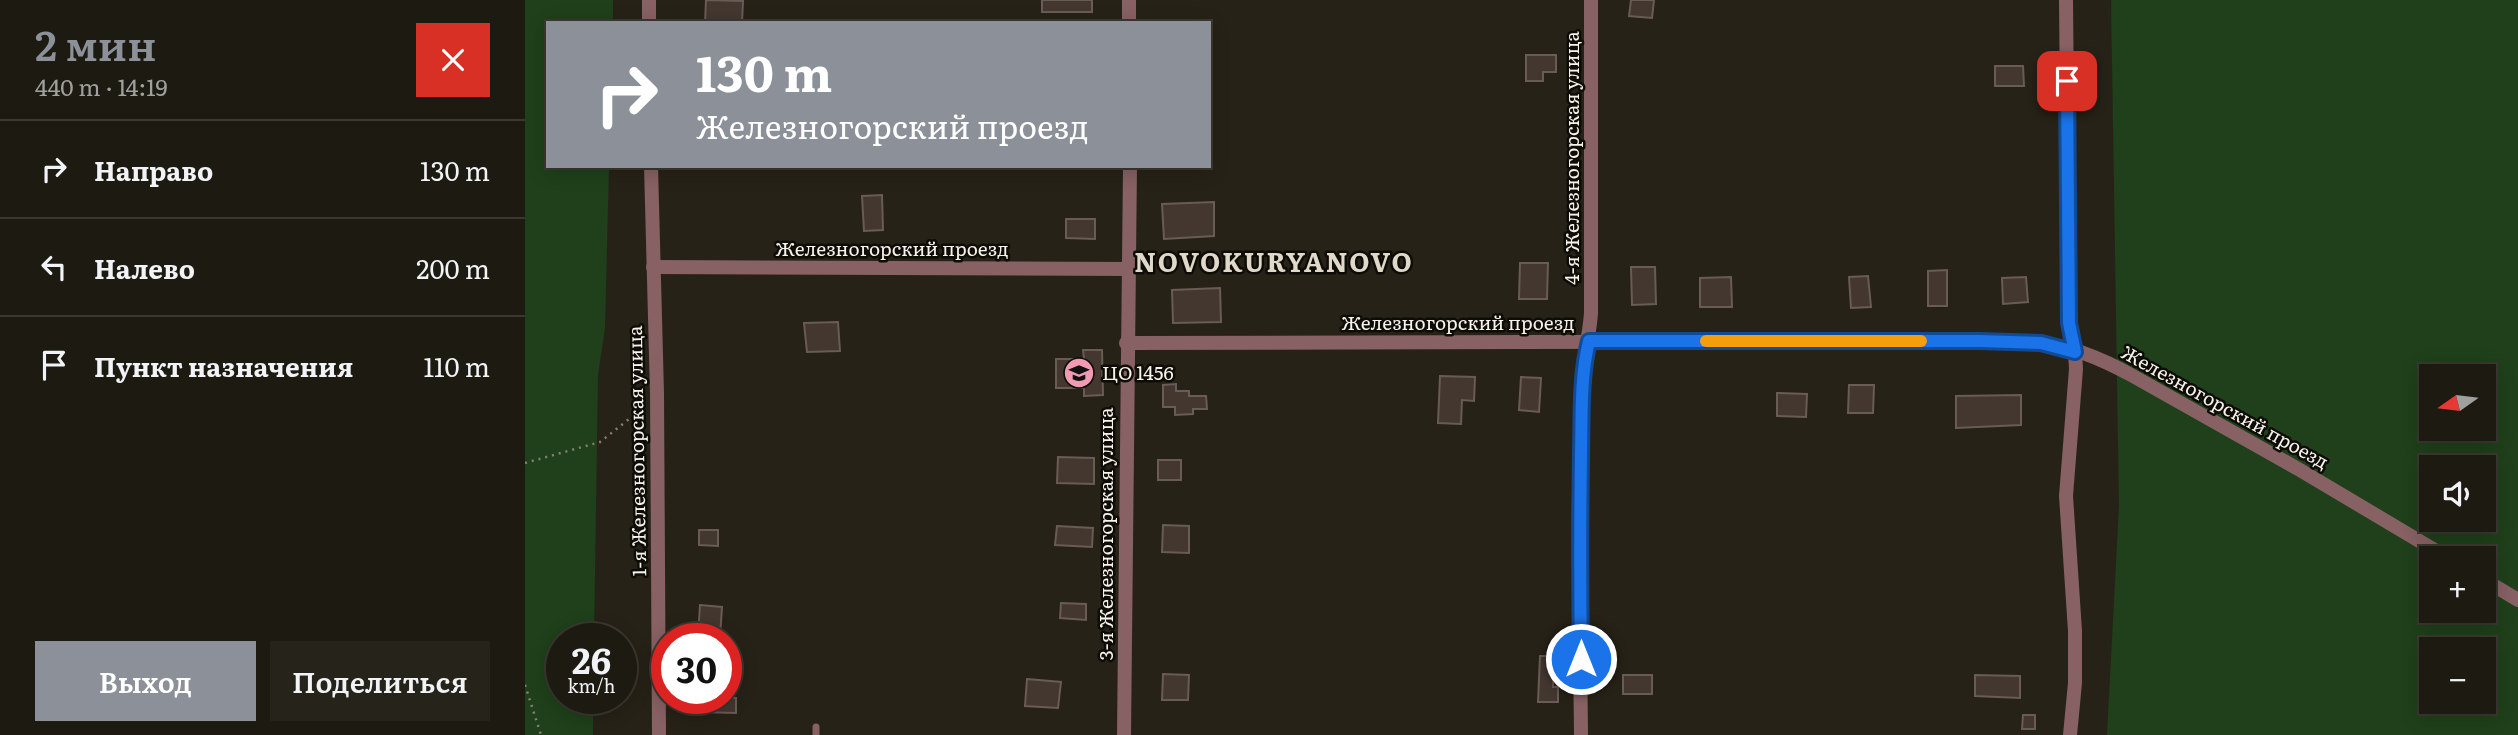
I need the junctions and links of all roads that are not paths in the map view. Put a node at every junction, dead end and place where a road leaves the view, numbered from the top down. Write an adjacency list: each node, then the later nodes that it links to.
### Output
1 (649, 0): 5 (street)
2 (1129, 0): 6 (street)
3 (1591, 0): 11 (street, 4-я Железногорская улица)
4 (2066, 0): 13 (street)
5 (649, 21)
6 (1129, 21)
7 (651, 168): 9 (street, 1-я Железногорская улица)
8 (1130, 168): 10 (street, 3-я Железногорская улица)
9 (653, 267): 10 (street, Железногорский проезд); 17 (street, 1-я Железногорская улица)
10 (1131, 269): 12 (street, 3-я Железногорская улица)
11 (1589, 341): 12 (street, Железногорский проезд); 13 (street, Железногорский проезд); 19 (street, 4-я Железногорская улица)
12 (1126, 343): 18 (street, 3-я Железногорская улица)
13 (2075, 352): 14 (street, Железногорский проезд); 20 (street)
14 (2428, 546)
15 (2496, 587): 16 (street)
16 (2518, 600)
17 (659, 735)
18 (1124, 735)
19 (1581, 735)
20 (2070, 735)

